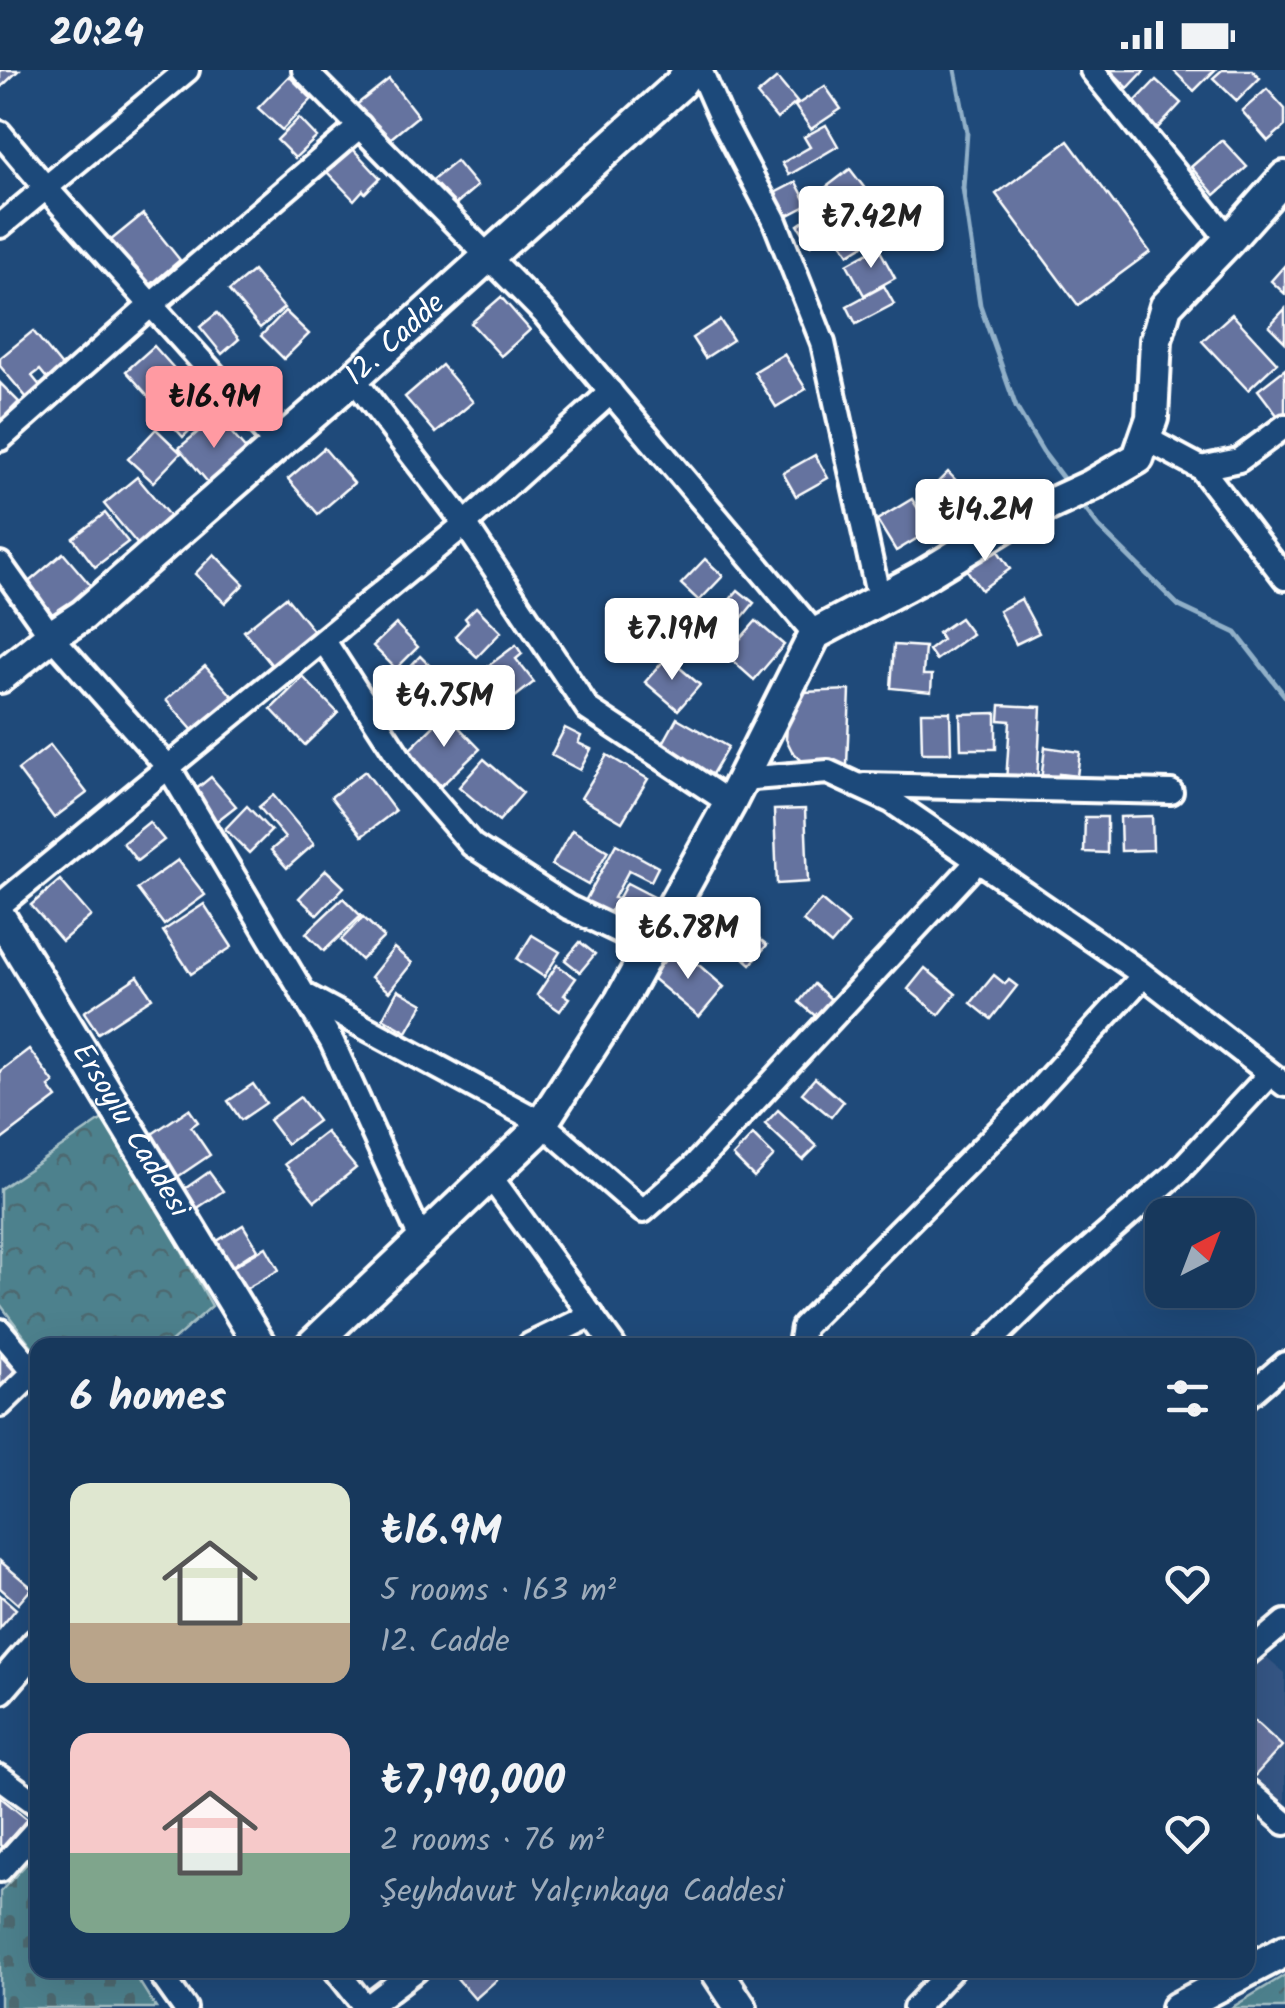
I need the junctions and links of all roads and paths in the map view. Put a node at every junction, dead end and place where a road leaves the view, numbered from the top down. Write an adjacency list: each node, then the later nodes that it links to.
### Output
1 (186, 70): 9 (street)
2 (304, 70): 6 (street)
3 (690, 70): 12 (street, 12. Cadde)
4 (700, 70): 24 (street)
5 (1092, 70): 11 (street)
6 (360, 126): 12 (street); 13 (street)
7 (0, 133): 9 (street)
8 (1285, 177): 11 (street)
9 (46, 188): 10 (street); 13 (street)
10 (0, 226)
11 (1229, 240): 17 (street)
12 (489, 256): 14 (street, 12. Cadde); 15 (street)
13 (151, 305): 18 (street); 19 (street)
14 (354, 378): 19 (street, 12. Cadde); 21 (street)
15 (612, 392): 21 (street); 25 (street)
16 (1285, 426): 20 (street)
17 (1144, 438): 20 (street); 24 (street)
18 (0, 439)
19 (277, 445): 26 (street, 12. Cadde)
20 (1201, 468): 23 (street)
21 (466, 524): 27 (street); 31 (street)
22 (0, 564): 26 (street)
23 (1285, 578)
24 (879, 599): 25 (street)
25 (815, 634): 31 (street)
26 (51, 636): 28 (street, 12. Cadde); 29 (street)
27 (324, 641): 29 (street); 36 (street)
28 (0, 678)
29 (169, 768): 34 (street); 38 (street)
30 (855, 785): 31 (street); 32 (street); 33 (street)
31 (736, 791): 36 (street)
32 (1172, 792)
33 (978, 861): 37 (street); 40 (street)
34 (0, 905)
35 (0, 917): 45 (street, Ersoylu Caddesi)
36 (650, 946): 40 (street)
37 (1144, 976): 39 (street); 49 (street)
38 (303, 994): 40 (street); 42 (street)
39 (1278, 1079): 50 (street)
40 (542, 1123): 41 (street)
41 (490, 1176): 42 (street); 43 (street)
42 (422, 1240): 46 (street)
43 (592, 1315): 47 (street); 48 (street)
44 (0, 1331): 52 (street)
45 (256, 1338)
46 (319, 1338)
47 (544, 1338)
48 (608, 1338)
49 (802, 1338)
50 (994, 1338)
51 (1285, 1364): 54 (street)
52 (30, 1367)
53 (30, 1379): 55 (street)
54 (1255, 1390)
55 (0, 1405)
56 (1285, 1622): 57 (street)
57 (1255, 1647)
58 (30, 1653): 59 (street)
59 (0, 1688)
60 (0, 1776): 62 (street)
61 (1255, 1796): 63 (street)
62 (30, 1799)
63 (1285, 1823)
64 (30, 1837): 65 (street)
65 (0, 1870)
66 (1285, 1951): 67 (street)
67 (1255, 1967)
68 (164, 1978): 75 (street)
69 (342, 1978): 76 (street)
70 (405, 1978): 76 (street)
71 (722, 1978): 74 (street)
72 (943, 1978): 77 (street)
73 (1234, 1978): 78 (street)
74 (743, 2007)
75 (185, 2008)
76 (366, 2008)
77 (915, 2008)
78 (1177, 2008)

